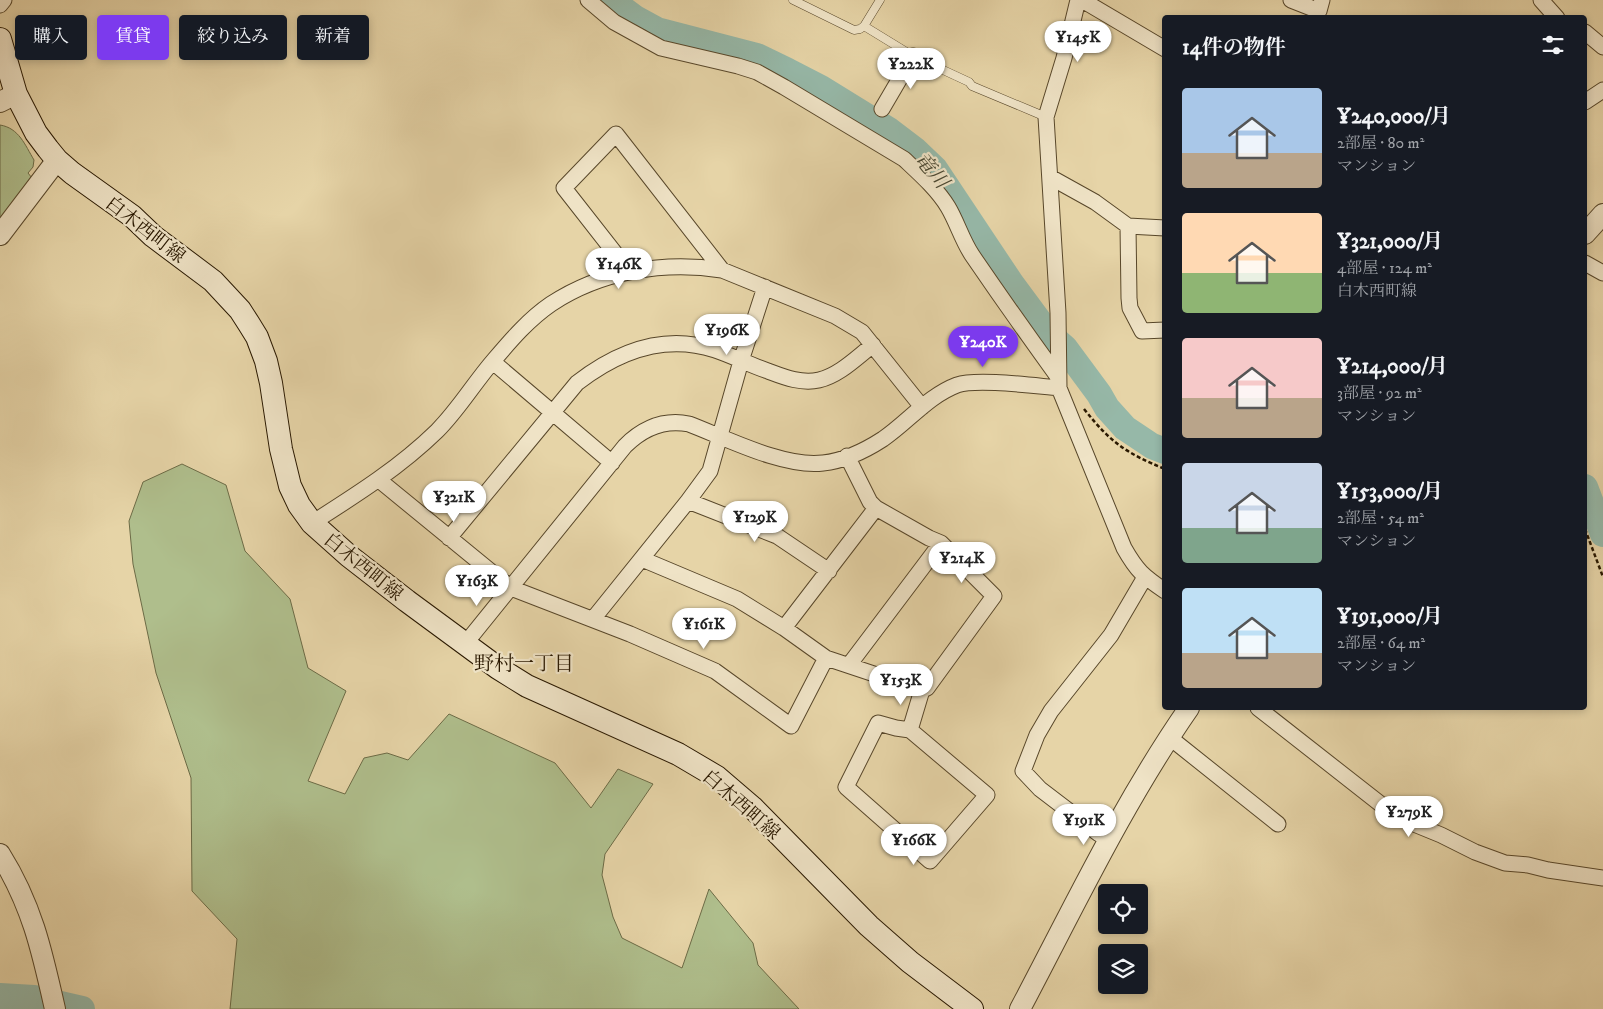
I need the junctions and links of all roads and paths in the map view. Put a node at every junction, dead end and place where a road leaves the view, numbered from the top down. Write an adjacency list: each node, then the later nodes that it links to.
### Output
1 (4, 0): 8 (street)
2 (588, 0): 38 (street)
3 (793, 0): 11 (lane)
4 (880, 0): 11 (lane)
5 (1080, 0): 14 (street); 21 (street)
6 (1291, 0): 9 (street)
7 (1541, 0): 10 (street)
8 (0, 4)
9 (1318, 10)
10 (1554, 15)
11 (864, 26): 16 (lane)
12 (1587, 34): 15 (street)
13 (0, 38): 18 (main road, 白木西町線)
14 (1162, 47)
15 (1603, 47)
16 (913, 56): 20 (street); 21 (lane)
17 (1603, 90): 19 (street)
18 (8, 98): 22 (main road, 白木西町線)
19 (1587, 101)
20 (882, 109)
21 (1046, 116): 23 (street)
22 (57, 160): 28 (street); 49 (main road, 白木西町線)
23 (1050, 177): 25 (street); 38 (street)
24 (1603, 214): 27 (street)
25 (1128, 226): 26 (street); 34 (street)
26 (1162, 228)
27 (1587, 232)
28 (0, 236)
29 (1587, 264): 32 (street)
30 (722, 270): 31 (street); 31 (street); 33 (street)
31 (629, 271): 37 (street)
32 (1603, 273)
33 (765, 287): 35 (street); 36 (street)
34 (1162, 330)
35 (873, 345): 36 (street); 40 (street)
36 (741, 361): 41 (street); 42 (street)
37 (492, 362): 41 (street); 46 (street)
38 (1058, 376): 40 (street); 55 (street)
39 (1082, 406): 45 (path)
40 (922, 407): 43 (street)
41 (552, 412): 44 (street); 51 (street)
42 (719, 436): 43 (street); 44 (street); 47 (street)
43 (847, 456): 48 (street)
44 (612, 463): 57 (street)
45 (1162, 468)
46 (379, 480): 49 (street); 51 (street)
47 (688, 501): 53 (street); 54 (street)
48 (876, 508): 52 (street); 54 (street)
49 (312, 523): 61 (main road, 白木西町線)
50 (1587, 534): 56 (path)
51 (449, 538): 57 (street)
52 (941, 543): 63 (street); 64 (street)
53 (642, 559): 59 (street); 60 (street)
54 (829, 571): 60 (street)
55 (1145, 577): 58 (street); 70 (street)
56 (1603, 577)
57 (511, 588): 59 (street); 61 (street)
58 (1162, 588)
59 (593, 619): 62 (street)
60 (784, 628): 62 (street)
61 (465, 644): 74 (main road, 白木西町線)
62 (826, 658): 63 (street)
63 (849, 666): 64 (street)
64 (922, 690): 67 (street)
65 (1188, 710): 68 (street)
66 (1261, 710): 72 (street)
67 (910, 730): 67 (street)
68 (1169, 737): 69 (street); 75 (street)
69 (1278, 824)
70 (1099, 834)
71 (0, 854): 73 (street)
72 (1603, 878)
73 (55, 1009)
74 (972, 1009)
75 (1020, 1009)

